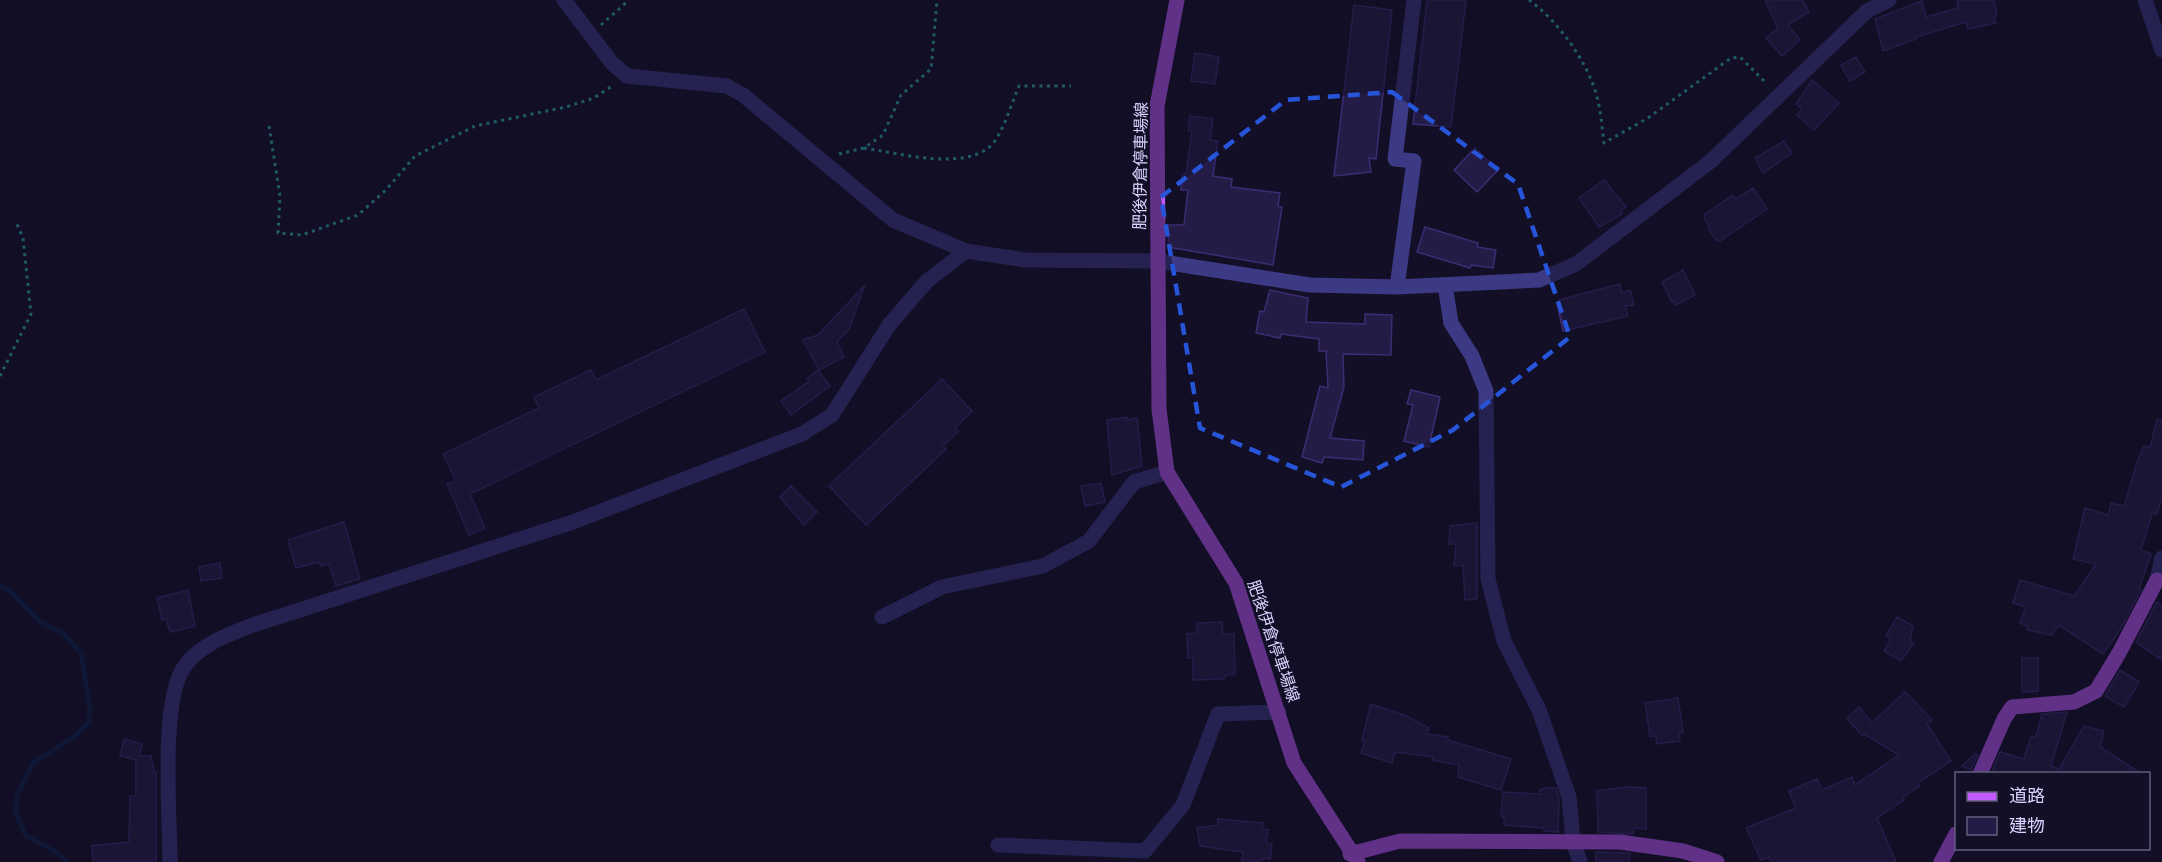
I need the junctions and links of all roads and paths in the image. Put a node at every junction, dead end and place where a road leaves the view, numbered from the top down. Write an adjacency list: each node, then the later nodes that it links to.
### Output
1 (564, 0): 9 (street)
2 (629, 0): 9 (path)
3 (937, 0): 15 (path)
4 (1177, 0): 19 (main road, 肥後伊倉停車場線)
5 (1414, 0): 21 (street)
6 (1529, 0): 13 (path)
7 (1888, 0): 13 (street)
8 (2145, 0): 10 (street)
9 (590, 35): 11 (street)
10 (2162, 50)
11 (627, 76): 14 (path); 16 (street)
12 (1071, 86): 15 (path)
13 (1778, 96): 20 (street)
14 (269, 126)
15 (864, 148): 16 (path)
16 (820, 159): 18 (street)
17 (16, 222): 22 (path)
18 (966, 251): 19 (street); 33 (street)
19 (1157, 261): 21 (street); 23 (main road, 肥後伊倉停車場線)
20 (1445, 285): 21 (street); 30 (street)
21 (1397, 287)
22 (0, 376)
23 (1167, 472): 26 (street); 27 (main road, 肥後伊倉停車場線)
24 (2162, 558): 25 (street)
25 (2160, 576): 28 (main road)
26 (882, 617)
27 (1279, 712): 31 (street); 32 (main road, 肥後伊倉停車場線)
28 (1981, 772)
29 (1955, 836): 36 (main road)
30 (1573, 842): 32 (main road, 肥後伊倉停車場線); 34 (street); 35 (main road, 肥後伊倉停車場線)
31 (998, 845)
32 (1354, 858)
33 (170, 862)
34 (1580, 862)
35 (1717, 862)
36 (1941, 862)

